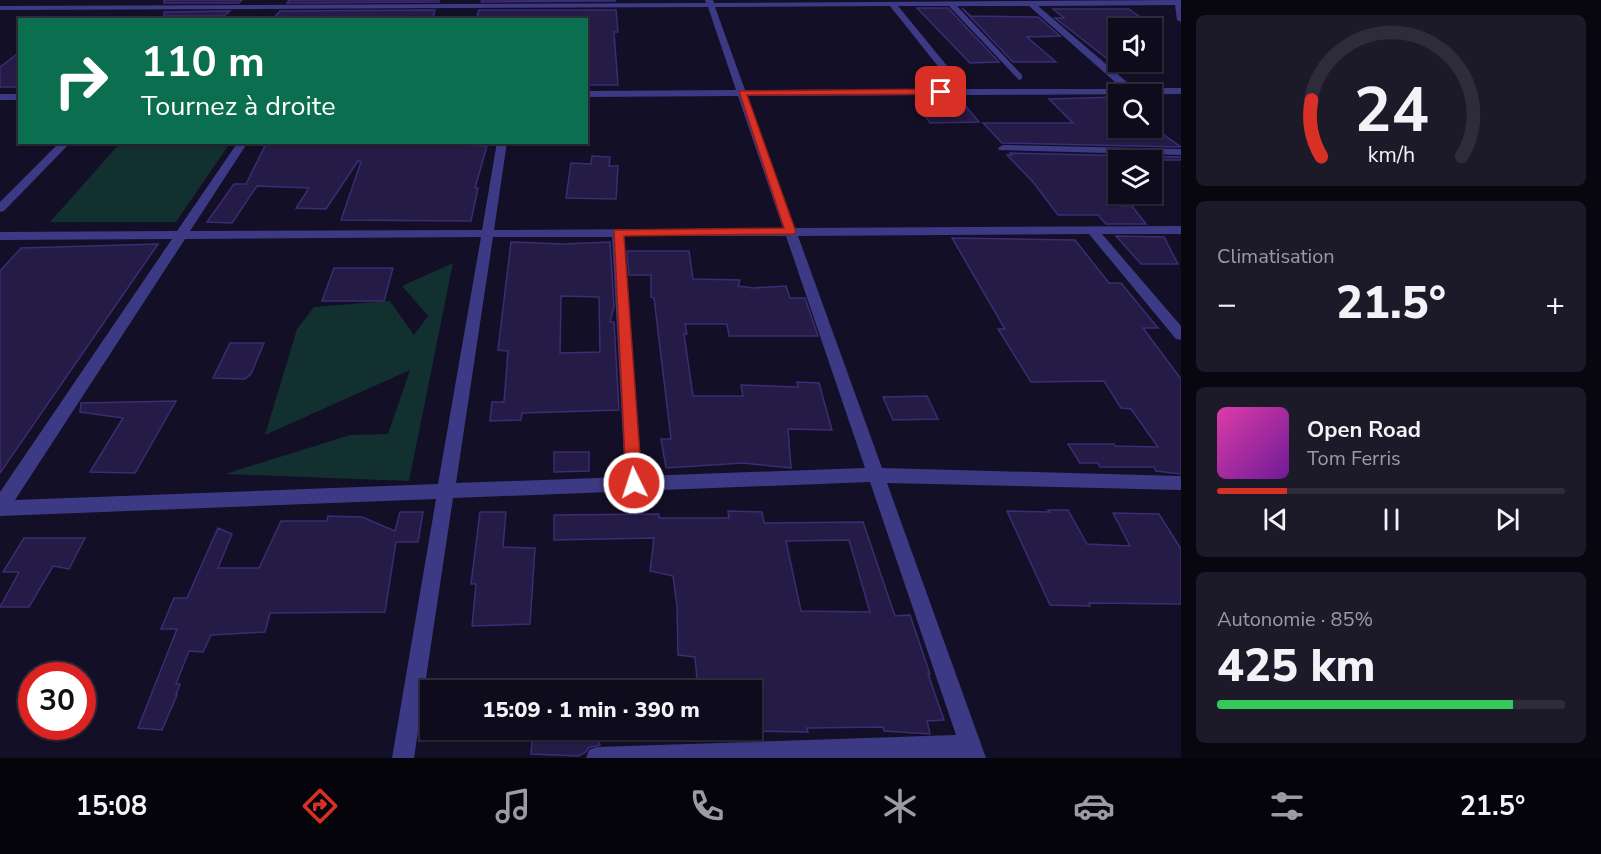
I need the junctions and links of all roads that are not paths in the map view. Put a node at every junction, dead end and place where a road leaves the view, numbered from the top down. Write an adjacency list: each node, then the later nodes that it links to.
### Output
1 (159, 0): 11 (street)
2 (710, 2): 3 (street); 10 (street); 21 (street)
3 (891, 2): 7 (street); 20 (street)
4 (1077, 2): 5 (street); 6 (street)
5 (1179, 2): 14 (street)
6 (1030, 3): 7 (street); 16 (street)
7 (951, 4): 15 (street)
8 (336, 6): 9 (street); 11 (street)
9 (469, 6): 10 (street)
10 (523, 6)
11 (151, 7): 12 (street); 13 (street)
12 (0, 8)
13 (138, 18)
14 (1181, 20)
15 (1019, 77)
16 (1123, 84)
17 (1108, 91): 20 (street)
18 (1162, 91): 19 (street)
19 (1181, 91)
20 (963, 92): 21 (street)
21 (742, 93): 22 (street); 34 (street)
22 (588, 94)
23 (0, 97): 24 (street)
24 (18, 97)
25 (64, 144): 30 (street)
26 (242, 144): 36 (street)
27 (502, 144): 35 (street)
28 (1003, 148): 29 (street)
29 (1181, 152)
30 (0, 209)
31 (1092, 230): 32 (street); 34 (street); 38 (street)
32 (1181, 230)
33 (618, 232): 34 (street); 35 (street); 40 (street)
34 (790, 232): 39 (street)
35 (487, 233): 36 (street); 42 (street)
36 (180, 235): 37 (street); 43 (street)
37 (0, 236)
38 (1181, 334)
39 (875, 475): 40 (street); 41 (street); 44 (street)
40 (634, 483): 42 (street)
41 (1181, 483)
42 (446, 490): 43 (street); 45 (street)
43 (0, 508)
44 (973, 752): 46 (street)
45 (403, 758)
46 (597, 758)

